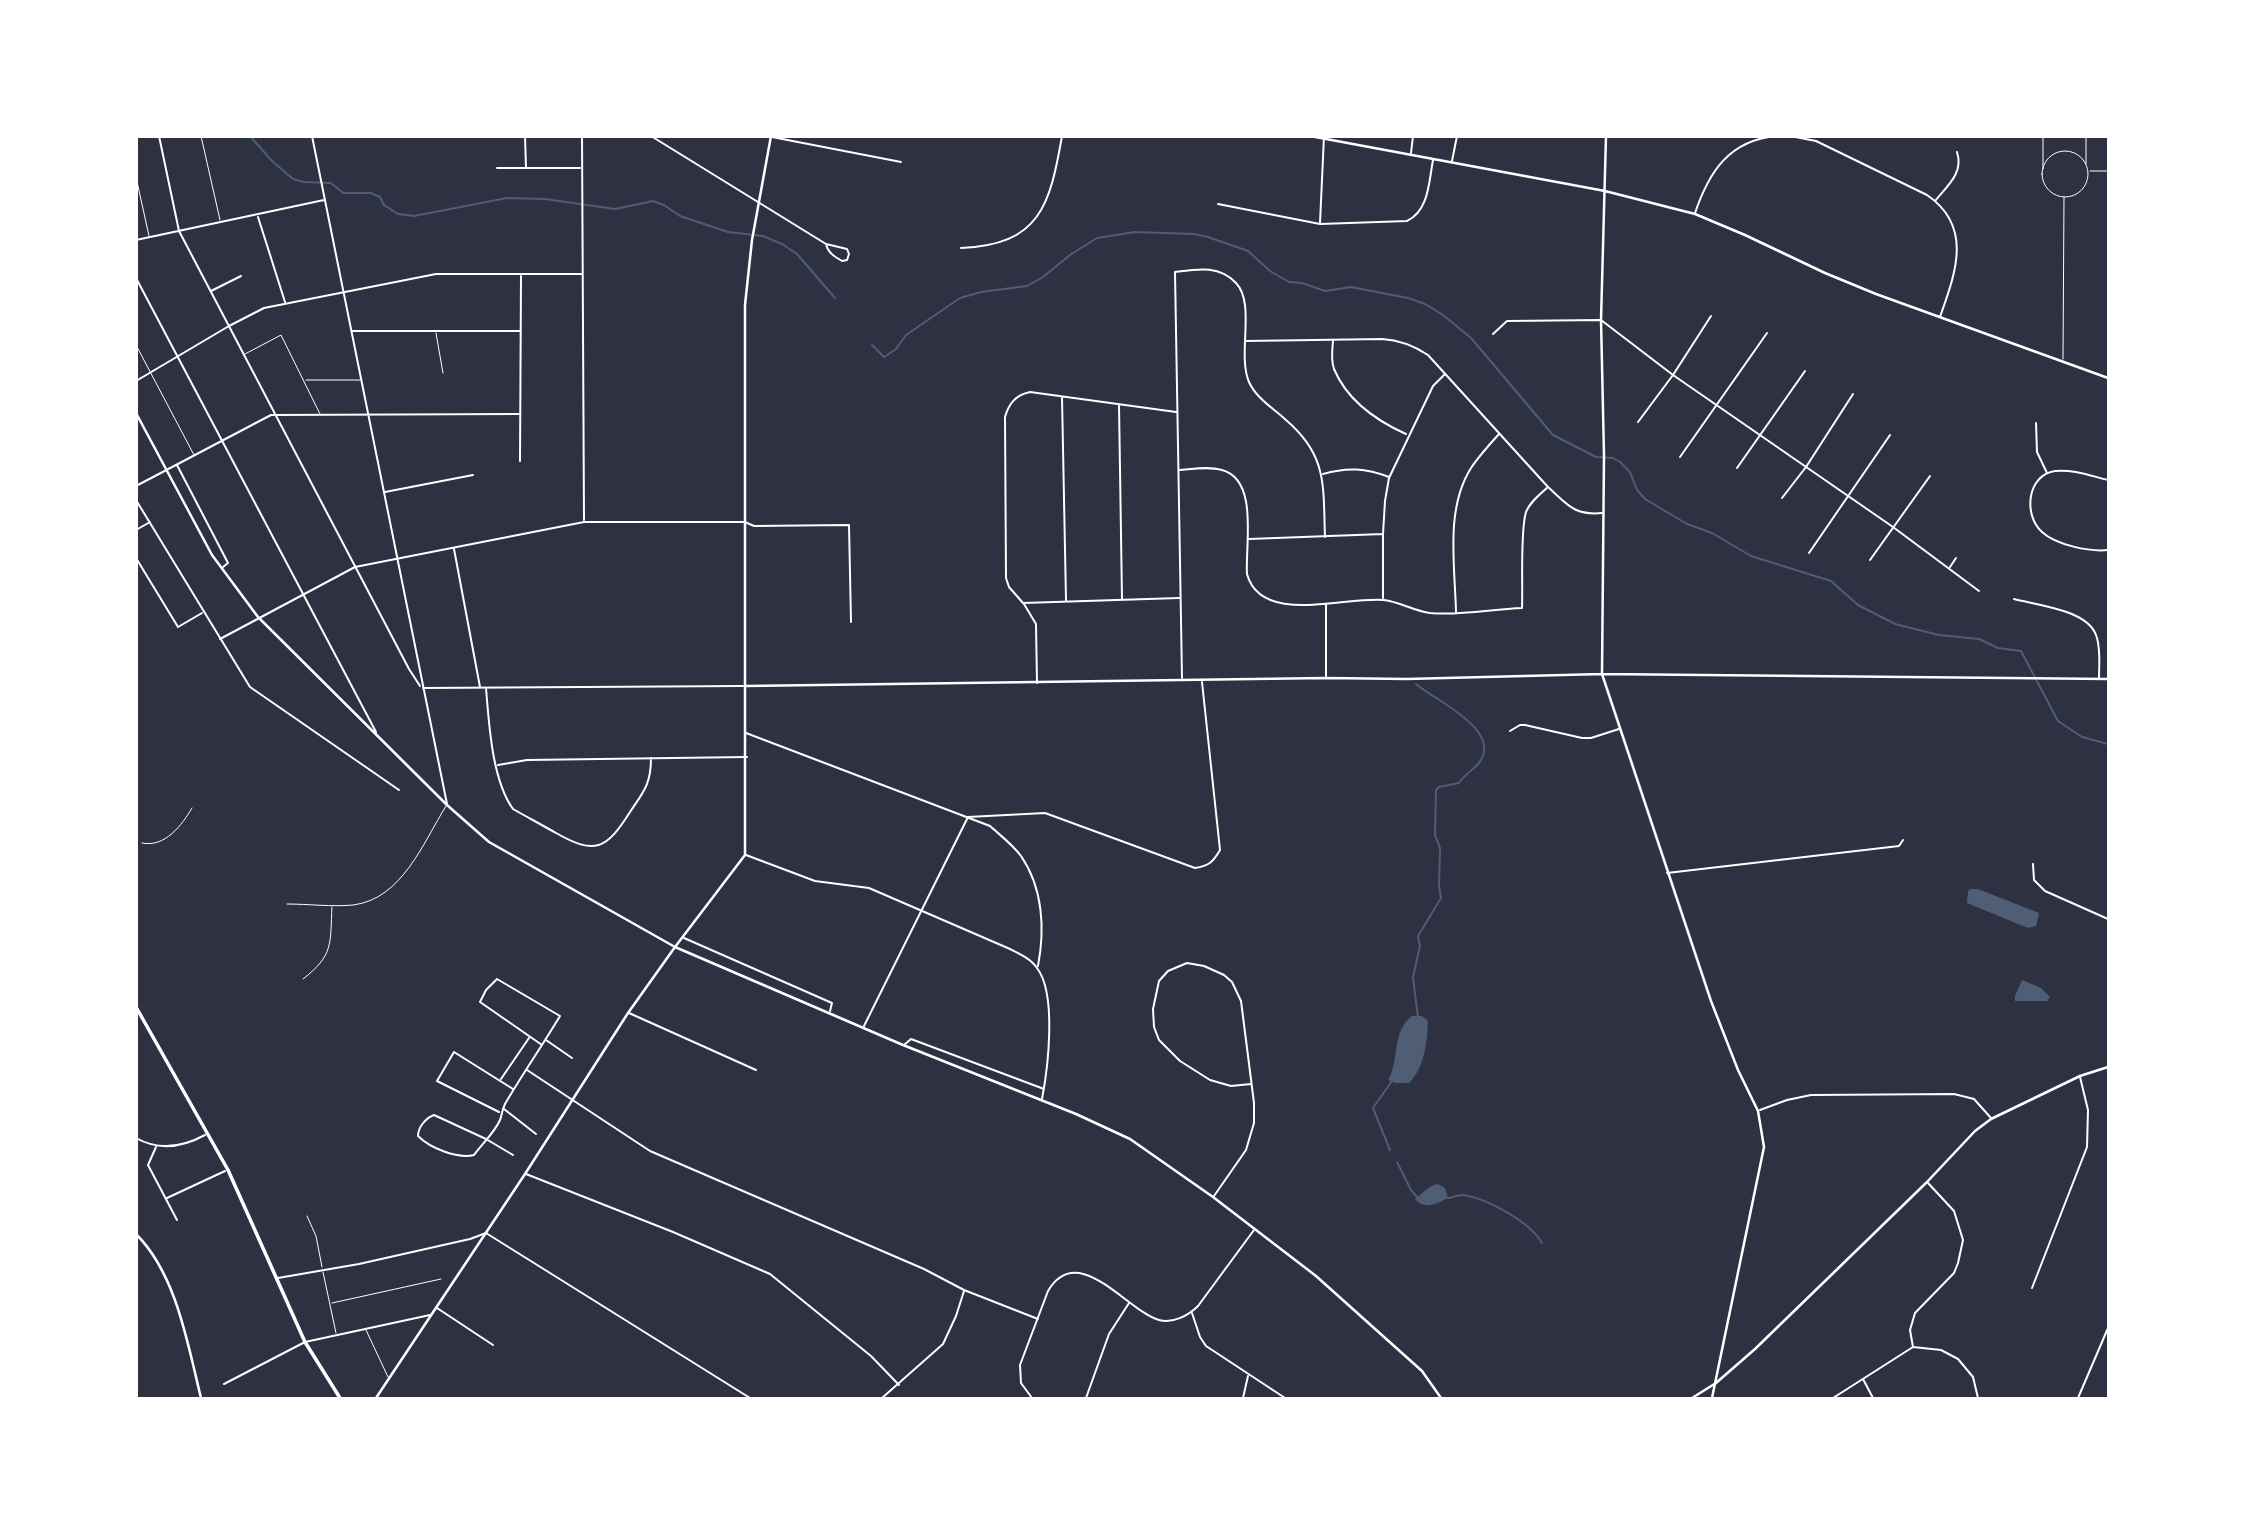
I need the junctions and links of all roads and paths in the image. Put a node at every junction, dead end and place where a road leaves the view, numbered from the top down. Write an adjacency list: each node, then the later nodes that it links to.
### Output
1 (159, 136): 41 (street)
2 (201, 136): 39 (lane)
3 (312, 136): 33 (street)
4 (525, 136): 26 (street)
5 (582, 136): 25 (street)
6 (651, 136): 36 (street)
7 (1062, 136): 45 (street)
8 (1310, 136): 17 (street)
9 (1413, 136): 19 (street)
10 (1457, 136): 22 (street)
11 (1606, 136): 31 (street)
12 (1777, 136): 37 (street)
13 (1790, 136): 34 (street)
14 (2043, 136): 27 (lane)
15 (2087, 136): 23 (lane)
16 (771, 137): 21 (street); 36 (street)
17 (1324, 138): 19 (street); 40 (street)
18 (1957, 152): 34 (street)
19 (1410, 155): 20 (street)
20 (1434, 159): 22 (street); 40 (street)
21 (901, 162)
22 (1452, 162): 31 (street)
23 (2087, 166): 27 (lane); 28 (lane)
24 (497, 168): 26 (street)
25 (582, 168): 26 (street); 46 (street)
26 (526, 169)
27 (2043, 171): 32 (lane)
28 (2088, 171): 29 (lane); 32 (lane)
29 (2109, 171)
30 (136, 177): 42 (lane)
31 (1605, 191): 37 (street); 55 (street)
32 (2064, 197): 67 (lane)
33 (325, 200): 38 (street); 51 (street)
34 (1934, 201): 54 (street)
35 (1218, 204): 40 (street)
36 (759, 205): 44 (street); 117 (street)
37 (1695, 214): 54 (street)
38 (258, 216): 39 (street); 52 (street)
39 (221, 223): 41 (street)
40 (1320, 224)
41 (179, 232): 42 (street); 50 (street)
42 (149, 238): 43 (street)
43 (136, 240)
44 (826, 244): 44 (street)
45 (961, 248)
46 (582, 274): 47 (street); 116 (street)
47 (521, 275): 51 (street); 59 (street)
48 (241, 276): 50 (street)
49 (136, 278): 66 (street)
50 (210, 291): 56 (street)
51 (344, 292): 52 (street); 57 (street)
52 (286, 303): 56 (street)
53 (1711, 316): 72 (street)
54 (1941, 317): 67 (street)
55 (1601, 320): 61 (street); 72 (street); 114 (street)
56 (229, 326): 65 (street); 66 (street)
57 (351, 331): 58 (street); 75 (street)
58 (436, 331): 59 (street); 70 (lane)
59 (521, 331): 86 (street)
60 (1767, 333): 80 (street)
61 (1493, 334)
62 (1333, 340): 63 (street); 71 (street); 90 (street)
63 (1244, 341): 81 (street); 102 (street)
64 (136, 345): 69 (lane)
65 (243, 355): 74 (lane); 84 (street)
66 (178, 356): 69 (street); 93 (street)
67 (2063, 361): 73 (street)
68 (1805, 371): 92 (street)
69 (151, 373): 76 (street); 94 (lane)
70 (443, 373)
71 (1445, 373): 89 (street); 90 (street)
72 (1672, 375): 80 (street); 87 (street)
73 (2109, 377)
74 (304, 380): 75 (lane); 85 (lane)
75 (360, 380): 83 (street)
76 (136, 381)
77 (1853, 394): 98 (street)
78 (1062, 396): 79 (street); 137 (street); 140 (street)
79 (1119, 404): 81 (street); 138 (street)
80 (1716, 404): 92 (street); 95 (street)
81 (1178, 412): 101 (street)
82 (136, 413): 100 (street)
83 (368, 413): 85 (street); 86 (street); 110 (street)
84 (275, 414): 85 (street); 93 (street); 130 (street)
85 (320, 414)
86 (519, 414): 96 (street)
87 (1638, 422)
88 (2036, 423): 103 (street)
89 (1499, 434): 109 (street); 143 (street)
90 (1408, 435): 106 (street)
91 (1891, 435): 111 (street)
92 (1761, 436): 98 (street); 99 (street)
93 (223, 440): 94 (street); 134 (street)
94 (194, 455): 97 (street)
95 (1679, 457)
96 (520, 460)
97 (176, 464): 100 (street); 131 (street)
98 (1806, 467): 111 (street); 112 (street)
99 (1737, 468)
100 (167, 469): 108 (street); 131 (street)
101 (1179, 470): 122 (street); 135 (street)
102 (1322, 474): 106 (street); 121 (street)
103 (2047, 474): 107 (street); 124 (street)
104 (473, 475): 110 (street)
105 (1930, 476): 118 (street)
106 (1389, 478): 120 (street)
107 (2109, 480)
108 (136, 486)
109 (1548, 487): 114 (street); 143 (street)
110 (384, 492): 128 (street)
111 (1848, 496): 118 (street); 125 (street)
112 (1782, 498)
113 (136, 500): 115 (street)
114 (1603, 513): 147 (street)
115 (150, 522): 119 (street); 142 (street)
116 (584, 522): 117 (street); 123 (street)
117 (745, 522): 145 (street); 154 (street)
118 (1893, 527): 129 (street); 132 (street)
119 (136, 530)
120 (1383, 534): 121 (street); 139 (street)
121 (1325, 537): 122 (street)
122 (1248, 539): 141 (street)
123 (453, 548): 128 (street); 155 (street)
124 (2109, 550)
125 (1809, 552)
126 (136, 558): 142 (street)
127 (1956, 558): 132 (street)
128 (397, 560): 130 (street); 156 (street)
129 (1870, 560)
130 (355, 567): 134 (street); 156 (street)
131 (220, 568): 144 (street)
132 (1950, 568): 133 (street)
133 (1979, 591)
134 (303, 595): 144 (street); 161 (street)
135 (1180, 598): 138 (street); 151 (street)
136 (2014, 599): 149 (street)
137 (1066, 600): 138 (street); 140 (street)
138 (1122, 600)
139 (1383, 600): 141 (street); 143 (street)
140 (1023, 603): 153 (street)
141 (1326, 604): 148 (street)
142 (203, 612): 146 (street)
143 (1456, 612)
144 (258, 617): 146 (street); 161 (street)
145 (851, 622)
146 (220, 639): 165 (street)
147 (1602, 674): 148 (street); 149 (street); 158 (street)
148 (1325, 678): 152 (street)
149 (2099, 679): 150 (street)
150 (2109, 679)
151 (1182, 681): 152 (street); 153 (street)
152 (1202, 681): 168 (street)
153 (1037, 683): 154 (street)
154 (746, 686): 157 (street); 160 (street)
155 (480, 687): 156 (street); 157 (street)
156 (422, 688): 166 (street)
157 (486, 688): 164 (street)
158 (1619, 729): 159 (street); 173 (street)
159 (1510, 731)
160 (746, 733): 162 (street); 168 (street)
161 (377, 736): 166 (street)
162 (747, 757): 163 (street); 171 (street)
163 (651, 758): 164 (street); 164 (street)
164 (497, 765)
165 (399, 790)
166 (447, 805): 175 (lane); 179 (street)
167 (192, 808): 170 (lane)
168 (968, 817): 176 (street); 180 (street)
169 (1903, 840): 173 (street)
170 (142, 843)
171 (746, 855): 176 (street); 178 (street)
172 (2033, 864): 177 (street)
173 (1667, 873): 202 (street)
174 (287, 904): 175 (lane)
175 (332, 905): 181 (lane)
176 (921, 911): 180 (street); 185 (street)
177 (2109, 919)
178 (683, 937): 179 (street); 184 (street)
179 (675, 947): 183 (street); 184 (street)
180 (1038, 969): 197 (street)
181 (303, 979)
182 (136, 1007): 205 (main road)
183 (628, 1013): 193 (street); 199 (street)
184 (830, 1013): 185 (street)
185 (863, 1028): 189 (street)
186 (529, 1037): 187 (street); 188 (street); 195 (street)
187 (545, 1040): 188 (street); 190 (street)
188 (542, 1045): 192 (street)
189 (903, 1045): 197 (street); 200 (street)
190 (572, 1058)
191 (2109, 1067): 194 (street)
192 (527, 1070): 198 (street); 199 (street)
193 (755, 1070)
194 (2080, 1076): 204 (street); 224 (street)
195 (500, 1081): 198 (street); 203 (street)
196 (1251, 1084): 196 (street); 214 (street)
197 (1044, 1089): 200 (street)
198 (514, 1090): 201 (street)
199 (573, 1099): 212 (street); 225 (street)
200 (1042, 1100): 214 (street)
201 (503, 1108): 203 (street); 206 (street)
202 (1758, 1111): 204 (street); 243 (street)
203 (501, 1113): 208 (street)
204 (1991, 1119): 213 (street)
205 (208, 1133): 209 (street); 211 (main road)
206 (536, 1134)
207 (136, 1138): 209 (street)
208 (486, 1139): 208 (street); 210 (street)
209 (156, 1147): 215 (street)
210 (513, 1155)
211 (228, 1170): 215 (street); 222 (main road)
212 (525, 1174): 219 (street); 245 (street)
213 (1927, 1182): 239 (street); 243 (street)
214 (1213, 1197): 218 (street)
215 (166, 1198): 217 (street)
216 (307, 1216): 221 (lane)
217 (177, 1220)
218 (1255, 1229): 229 (street); 255 (street)
219 (486, 1233): 221 (street); 228 (street); 249 (street)
220 (136, 1234): 246 (street)
221 (323, 1271): 222 (street); 227 (lane)
222 (277, 1278): 236 (main road)
223 (441, 1279): 227 (lane)
224 (2032, 1288)
225 (964, 1290): 231 (street); 245 (street)
226 (1129, 1302): 229 (street); 231 (street); 252 (street)
227 (330, 1303): 234 (lane)
228 (436, 1307): 230 (street); 238 (street)
229 (1191, 1312): 240 (street)
230 (431, 1315): 233 (street); 241 (street)
231 (1038, 1320): 251 (street)
232 (2109, 1328): 235 (street)
233 (366, 1330): 234 (street); 241 (lane)
234 (336, 1336): 236 (street)
235 (2103, 1341): 237 (street); 261 (street)
236 (305, 1342): 244 (street); 247 (main road)
237 (2109, 1343)
238 (494, 1345)
239 (1913, 1348): 242 (street); 260 (street)
240 (1248, 1374): 253 (street); 254 (street)
241 (389, 1379): 248 (street)
242 (1862, 1379): 258 (street); 259 (street)
243 (1716, 1383): 256 (street); 257 (street)
244 (224, 1384)
245 (899, 1385): 250 (street)
246 (201, 1398)
247 (340, 1398)
248 (376, 1398)
249 (750, 1398)
250 (882, 1398)
251 (1032, 1398)
252 (1086, 1398)
253 (1243, 1398)
254 (1285, 1398)
255 (1441, 1398)
256 (1692, 1398)
257 (1713, 1398)
258 (1833, 1398)
259 (1872, 1398)
260 (1978, 1398)
261 (2078, 1398)

